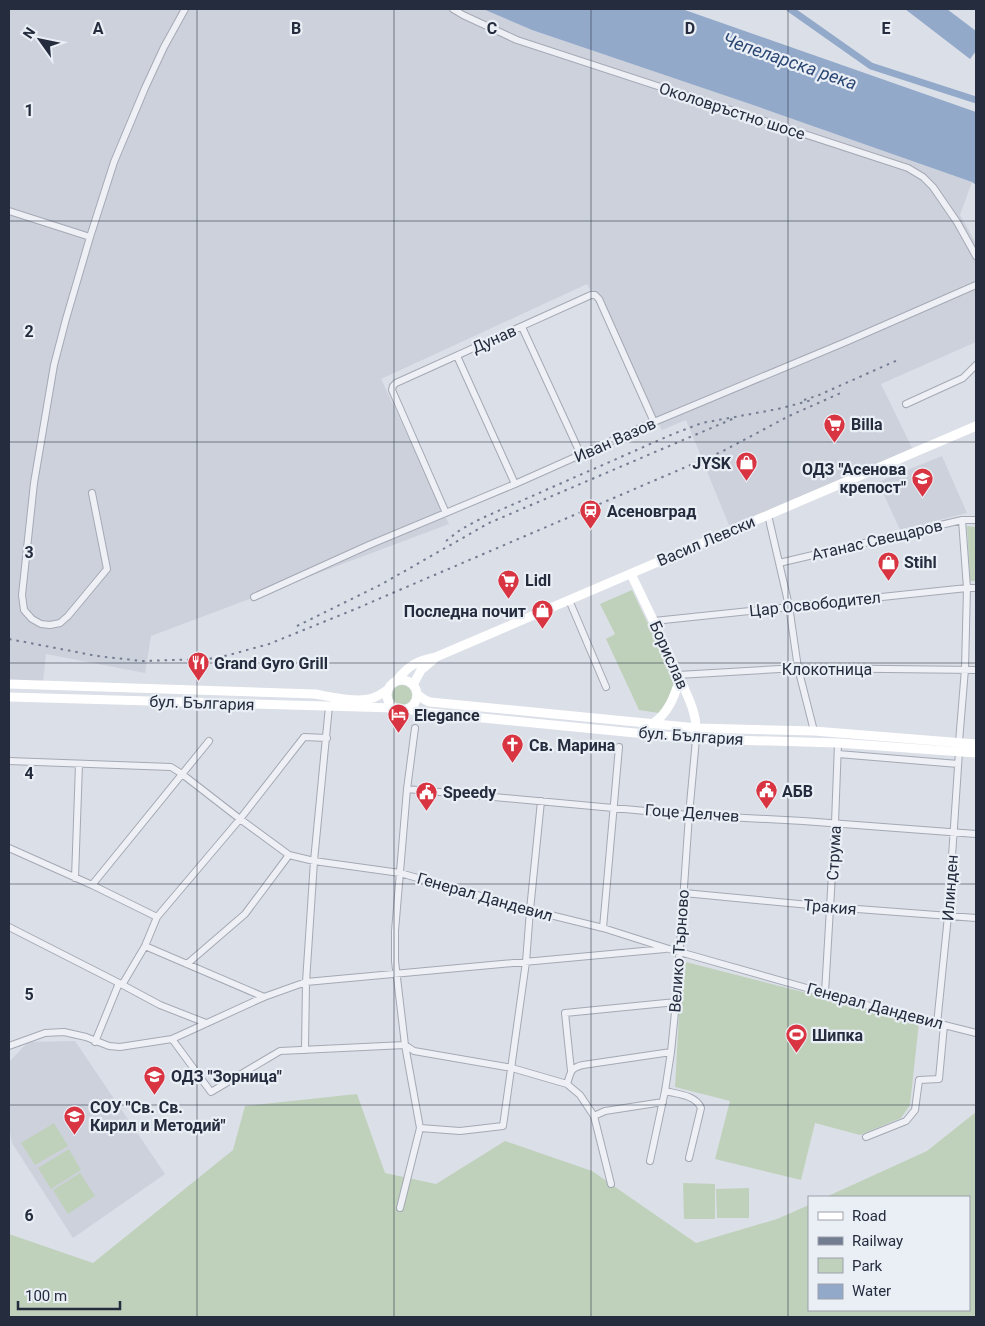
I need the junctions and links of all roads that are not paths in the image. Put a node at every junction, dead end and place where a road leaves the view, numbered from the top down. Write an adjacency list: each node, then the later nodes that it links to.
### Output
1 (185, 9): 4 (street)
2 (453, 9): 5 (street, Околовръстно шосе)
3 (9, 211): 4 (street)
4 (90, 237): 15 (street)
5 (976, 256)
6 (976, 285): 11 (street, Иван Вазов)
7 (522, 327): 8 (street, Дунав); 11 (street, Дунав); 13 (street)
8 (457, 356): 14 (street); 16 (street, Дунав)
9 (976, 365): 10 (street)
10 (906, 404)
11 (654, 422): 13 (street, Иван Вазов)
12 (976, 426): 17 (main road, Васил Левски)
13 (581, 454): 14 (street, Иван Вазов)
14 (515, 484): 16 (street, Иван Вазов)
15 (92, 493)
16 (446, 513): 24 (street, Иван Вазов)
17 (768, 515): 20 (street); 21 (main road, Васил Левски)
18 (962, 520): 19 (street, Атанас Свещаров); 20 (street, Атанас Свещаров); 22 (street, Илинден)
19 (976, 520)
20 (779, 562): 26 (street)
21 (631, 574): 25 (main road, Васил Левски); 27 (main road, Борислав)
22 (967, 588): 23 (street, Цар Освободител); 26 (street, Цар Освободител); 30 (street, Илинден)
23 (976, 588)
24 (254, 596)
25 (569, 600): 28 (main road, Васил Левски); 35 (street)
26 (789, 606): 27 (street, Цар Освободител); 29 (street)
27 (654, 621): 32 (main road, Борислав)
28 (436, 657): 33 (main road, Васил Левски); 36 (main road, Васил Левски)
29 (798, 668): 30 (street, Клокотница); 32 (street, Клокотница); 45 (street)
30 (965, 669): 31 (street, Клокотница); 52 (street, Илинден)
31 (976, 670)
32 (679, 677): 42 (main road); 44 (main road, Борислав)
33 (397, 680): 36 (main road); 37 (main road)
34 (9, 684): 37 (main road, бул. България)
35 (606, 686)
36 (415, 689): 41 (main road); 42 (main road, бул. България)
37 (387, 690): 40 (main road)
38 (9, 697): 39 (main road, бул. България)
39 (329, 706): 40 (main road, бул. България); 46 (street)
40 (395, 708): 41 (main road)
41 (406, 709): 47 (main road, бул. България)
42 (652, 724): 44 (main road, бул. България)
43 (415, 728): 59 (street)
44 (697, 728): 45 (main road, бул. България); 47 (main road, Борислав)
45 (814, 731): 52 (main road, бул. България)
46 (327, 738): 63 (street); 69 (street)
47 (696, 738): 49 (main road, бул. България); 62 (street, Велико Търново)
48 (209, 741): 58 (street)
49 (838, 743): 52 (main road, бул. България); 53 (street, Струма)
50 (976, 744): 52 (main road, бул. България)
51 (619, 747): 61 (street)
52 (959, 747): 54 (main road, бул. България); 57 (street, Илинден)
53 (838, 754): 57 (street); 64 (street, Струма)
54 (976, 754)
55 (9, 761): 56 (street, Генерал Дандевил)
56 (79, 764): 58 (street, Генерал Дандевил); 71 (street)
57 (958, 764): 65 (street, Илинден)
58 (182, 774): 63 (street, Генерал Дандевил); 72 (street)
59 (407, 789): 60 (street, Гоце Делчев); 70 (street)
60 (541, 801): 61 (street, Гоце Делчев); 75 (street)
61 (615, 807): 62 (street, Гоце Делчев); 80 (street)
62 (689, 814): 64 (street, Гоце Делчев); 73 (street, Велико Търново)
63 (240, 819): 68 (street, Генерал Дандевил); 77 (street)
64 (835, 823): 65 (street, Гоце Делчев); 74 (street, Струма)
65 (954, 833): 66 (street, Гоце Делчев); 76 (street, Илинден)
66 (976, 834)
67 (9, 848): 71 (street)
68 (289, 855): 69 (street, Генерал Дандевил); 87 (street)
69 (314, 861): 70 (street, Генерал Дандевил); 89 (street)
70 (400, 873): 75 (street, Генерал Дандевил); 88 (street)
71 (75, 878): 72 (street)
72 (92, 885): 77 (street)
73 (684, 893): 74 (street, Тракия); 84 (street, Велико Търново)
74 (831, 907): 76 (street, Тракия); 91 (street, Струма)
75 (530, 910): 80 (street, Генерал Дандевил); 86 (street)
76 (948, 916): 78 (street, Тракия); 95 (street, Илинден)
77 (157, 918): 82 (street)
78 (976, 918)
79 (9, 927): 90 (street)
80 (603, 928): 81 (street, Генерал Дандевил)
81 (631, 937): 83 (street, Генерал Дандевил); 85 (street)
82 (145, 946): 87 (street); 90 (street)
83 (669, 948): 84 (street, Генерал Дандевил); 85 (street)
84 (679, 952): 91 (street, Генерал Дандевил); 93 (street, Велико Търново)
85 (627, 953): 86 (street)
86 (526, 962): 88 (street); 104 (street)
87 (187, 964): 92 (street)
88 (397, 974): 89 (street); 100 (street)
89 (306, 982): 92 (street); 102 (street)
90 (121, 984): 94 (street); 99 (street)
91 (825, 993): 95 (street, Генерал Дандевил)
92 (264, 997): 94 (street)
93 (676, 1002): 103 (street, Велико Търново); 105 (street)
94 (206, 1023): 98 (street)
95 (937, 1024): 96 (street, Генерал Дандевил)
96 (944, 1026): 97 (street, Генерал Дандевил); 111 (street)
97 (976, 1033)
98 (172, 1039): 99 (street); 102 (street)
99 (96, 1042): 101 (street)
100 (405, 1045): 102 (street); 104 (street); 110 (street)
101 (9, 1046)
102 (305, 1050)
103 (671, 1052): 105 (street); 107 (street, Велико Търново)
104 (512, 1068): 106 (street); 110 (street)
105 (571, 1071): 106 (street)
106 (567, 1084): 109 (street)
107 (665, 1091): 108 (street, Велико Търново); 112 (street)
108 (663, 1102): 109 (street); 113 (street, Велико Търново)
109 (594, 1116): 114 (street)
110 (420, 1128): 115 (street)
111 (866, 1137)
112 (689, 1158)
113 (650, 1162)
114 (611, 1184)
115 (400, 1208)

